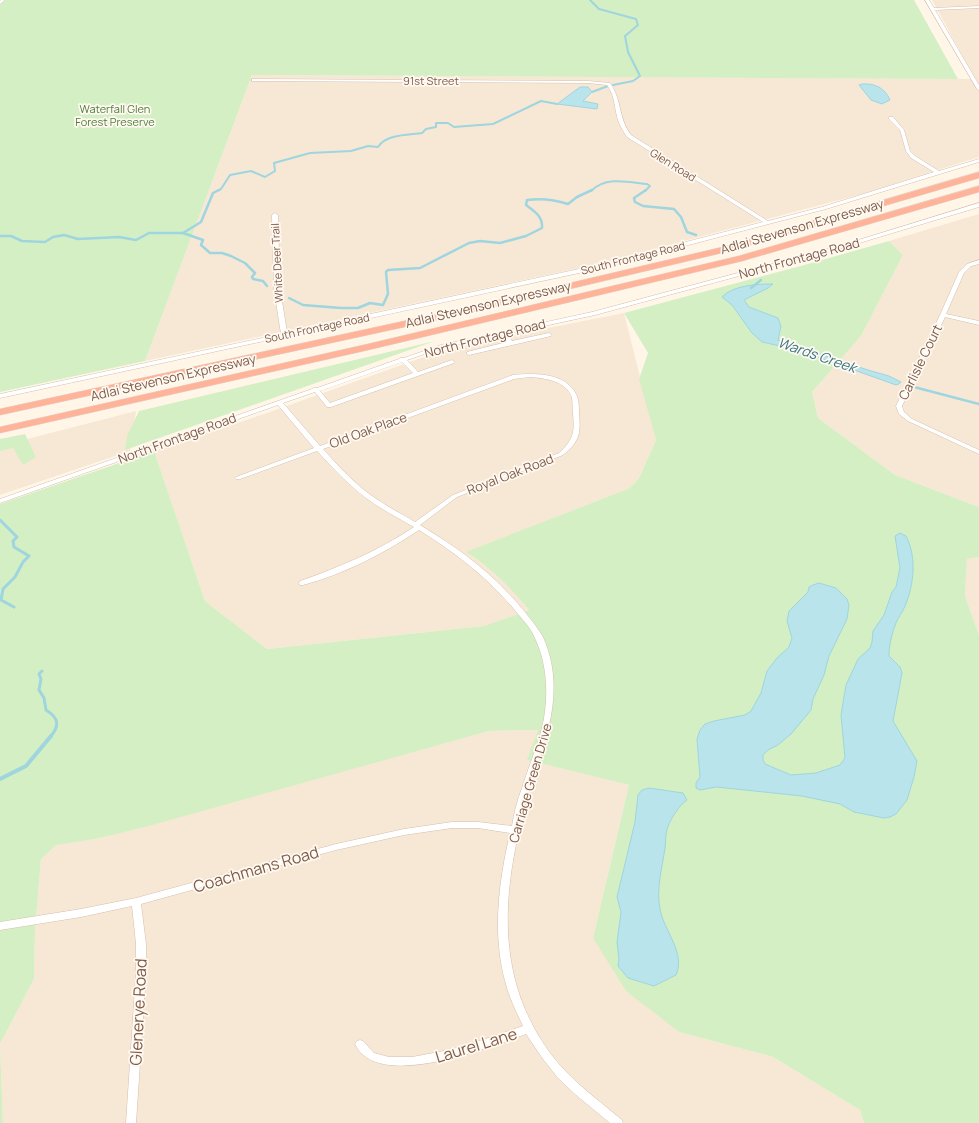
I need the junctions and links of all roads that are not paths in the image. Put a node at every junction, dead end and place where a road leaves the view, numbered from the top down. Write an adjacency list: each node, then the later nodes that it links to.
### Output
1 (3, 0): 3 (street)
2 (927, 0): 5 (street)
3 (0, 3)
4 (979, 7): 5 (street)
5 (932, 9): 8 (street)
6 (254, 80): 7 (street, 91st Street)
7 (608, 84): 16 (street, Glen Road)
8 (979, 89)
9 (891, 118): 11 (street)
10 (979, 160): 11 (street, South Frontage Road)
11 (939, 173): 16 (street, South Frontage Road)
12 (979, 175): 32 (highway, Adlai Stevenson Expressway)
13 (979, 189): 33 (highway, Adlai Stevenson Expressway)
14 (978, 206): 20 (street, North Frontage Road)
15 (275, 215): 21 (street, White Deer Trail)
16 (767, 223): 21 (street, South Frontage Road)
17 (979, 262): 18 (street, Carlisle Court)
18 (943, 315): 19 (street); 35 (street, Carlisle Court)
19 (979, 323)
20 (503, 332): 23 (street); 25 (street, North Frontage Road)
21 (284, 334): 30 (street, South Frontage Road)
22 (549, 335): 23 (street)
23 (511, 343): 24 (street)
24 (469, 353)
25 (402, 359): 27 (street); 29 (street, North Frontage Road)
26 (452, 362): 27 (street)
27 (417, 374): 29 (street)
28 (497, 382): 34 (street, Old Oak Place); 38 (street, Royal Oak Road)
29 (315, 390): 31 (street, North Frontage Road)
30 (0, 396)
31 (279, 402): 34 (street, Carriage Green Drive); 37 (street, North Frontage Road)
32 (0, 412)
33 (0, 430)
34 (320, 448): 36 (street, Old Oak Place); 38 (street, Carriage Green Drive)
35 (979, 452)
36 (238, 478)
37 (0, 501)
38 (417, 526): 39 (street, Royal Oak Road); 40 (street, Carriage Green Drive)
39 (303, 583)
40 (514, 830): 41 (street, Coachmans Road); 43 (street, Carriage Green Drive)
41 (136, 902): 42 (street, Coachmans Road); 45 (street, Glenerye Road)
42 (0, 926)
43 (527, 1029): 44 (street, Laurel Lane); 46 (street, Carriage Green Drive)
44 (360, 1044)
45 (131, 1123)
46 (618, 1123)

